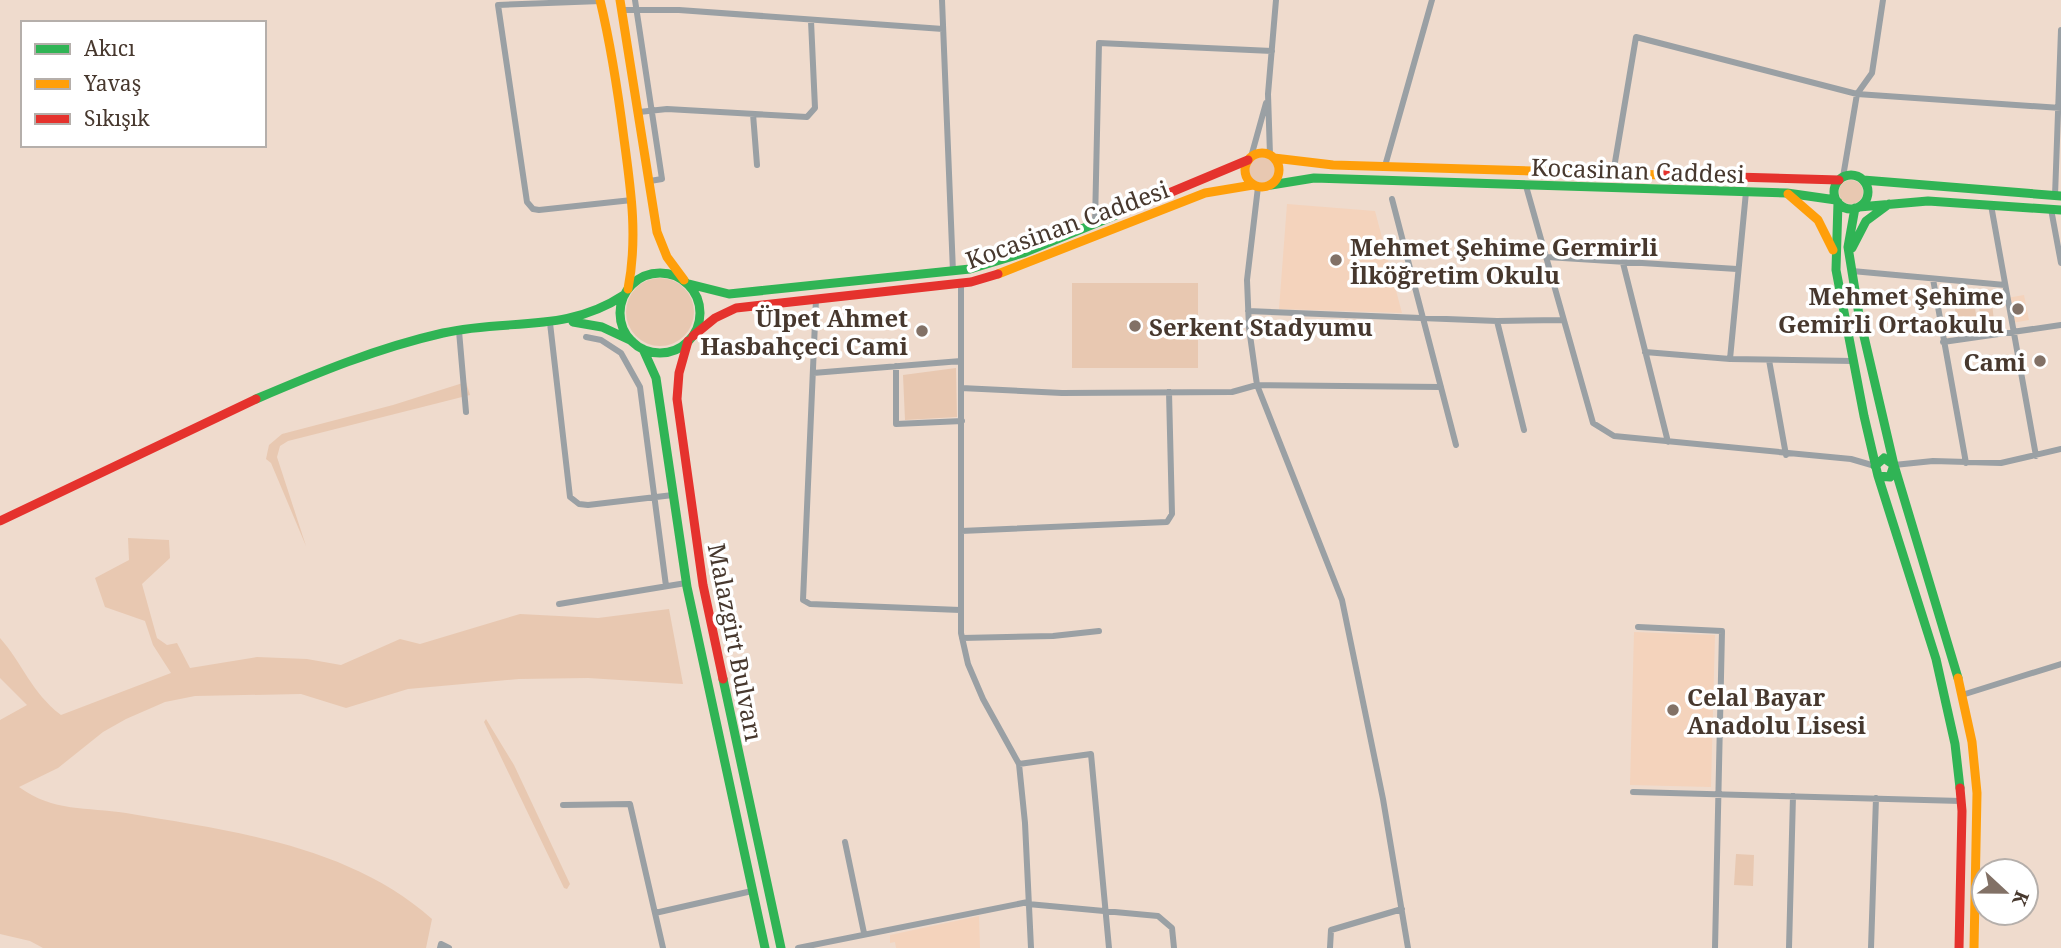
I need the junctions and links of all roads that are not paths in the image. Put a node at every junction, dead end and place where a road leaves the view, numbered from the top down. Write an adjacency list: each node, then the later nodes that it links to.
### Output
1 (635, 0): 8 (street)
2 (942, 0): 10 (street)
3 (1276, 0): 12 (street)
4 (1432, 0): 22 (street)
5 (1883, 0): 14 (street)
6 (601, 1): 34 (main road); 34 (street)
7 (621, 5): 8 (street); 17 (main road)
8 (637, 9): 9 (street); 16 (street)
9 (811, 21): 10 (street); 18 (street)
10 (943, 29): 48 (street)
11 (2061, 30): 15 (street)
12 (1272, 51): 13 (street); 40 (street)
13 (1268, 94): 19 (street); 20 (street)
14 (1857, 94): 15 (street); 23 (street); 24 (street)
15 (2059, 108): 32 (street)
16 (654, 109): 17 (street); 18 (street); 26 (street)
17 (639, 112): 26 (main road)
18 (753, 114): 21 (street)
19 (1272, 156): 20 (main road); 22 (main road, Kocasinan Caddesi); 27 (main road)
20 (1250, 158): 28 (main road); 40 (main road, Kocasinan Caddesi)
21 (757, 165)
22 (1385, 166): 23 (main road, Kocasinan Caddesi)
23 (1613, 175): 24 (main road, Kocasinan Caddesi)
24 (1841, 179): 25 (main road); 35 (main road)
25 (1863, 180): 32 (main road); 38 (main road)
26 (650, 181): 50 (main road)
27 (1271, 185): 28 (main road); 29 (main road, Kocasinan Caddesi)
28 (1256, 186): 51 (main road, Kocasinan Caddesi); 55 (street)
29 (1527, 186): 30 (main road, Kocasinan Caddesi); 42 (street)
30 (1746, 192): 31 (main road, Kocasinan Caddesi); 46 (street)
31 (1787, 193): 35 (main road, Kocasinan Caddesi); 41 (main road)
32 (2058, 196)
33 (1392, 199): 56 (street)
34 (632, 200): 53 (main road)
35 (1837, 201): 38 (main road); 41 (main road)
36 (1894, 202): 37 (main road); 38 (main road); 43 (main road)
37 (1990, 205): 39 (main road); 52 (street)
38 (1857, 207): 43 (main road)
39 (2056, 209): 45 (street)
40 (1095, 223): 48 (main road, Kocasinan Caddesi)
41 (1834, 253): 73 (main road)
42 (1547, 257): 44 (street); 57 (street)
43 (1850, 257): 47 (main road)
44 (1623, 263): 46 (street); 69 (street)
45 (2061, 263)
46 (1737, 269): 70 (street)
47 (1852, 271): 49 (street); 89 (main road)
48 (953, 272): 50 (main road, Kocasinan Caddesi)
49 (1933, 279): 52 (street); 67 (street)
50 (687, 282): 53 (main road); 65 (main road)
51 (961, 284): 54 (main road, Kocasinan Caddesi); 71 (street)
52 (2005, 285): 63 (street)
53 (626, 292): 58 (main road); 66 (main road)
54 (816, 299): 65 (main road, Kocasinan Caddesi); 75 (street)
55 (1248, 311): 56 (street); 76 (street)
56 (1423, 318): 59 (street); 77 (street)
57 (1563, 320): 59 (street); 83 (street)
58 (568, 321): 60 (main road); 66 (main road)
59 (1497, 321): 82 (street)
60 (550, 323): 62 (main road); 92 (street)
61 (2061, 325): 63 (street)
62 (459, 331): 80 (street); 93 (main road)
63 (2014, 332): 67 (street); 87 (street)
64 (586, 337): 92 (street)
65 (691, 339): 68 (main road); 123 (main road, Malazgirt Bulvarı)
66 (632, 341): 68 (main road)
67 (1943, 342): 88 (street)
68 (643, 349): 91 (main road, Malazgirt Bulvarı)
69 (1645, 352): 70 (street); 83 (street)
70 (1730, 359): 72 (street)
71 (961, 360): 74 (street); 78 (street)
72 (1769, 360): 73 (street); 86 (street)
73 (1853, 361): 90 (main road)
74 (896, 366): 75 (street); 81 (street)
75 (813, 373): 98 (street)
76 (1257, 385): 77 (street); 79 (street); 114 (street)
77 (1441, 387): 84 (street)
78 (961, 388): 79 (street); 81 (street)
79 (1169, 391): 94 (street)
80 (466, 412)
81 (962, 421): 94 (street)
82 (1524, 430)
83 (1668, 442): 86 (street)
84 (1456, 445)
85 (2061, 449): 87 (street)
86 (1786, 455): 90 (street)
87 (2036, 456): 88 (street)
88 (1966, 463): 89 (street)
89 (1894, 465): 90 (main road); 90 (main road); 103 (main road)
90 (1877, 471): 109 (main road)
91 (673, 495): 92 (street); 95 (main road, Malazgirt Bulvarı)
92 (655, 498): 96 (street)
93 (0, 521)
94 (961, 531): 98 (street)
95 (686, 583): 96 (street); 112 (main road, Malazgirt Bulvarı)
96 (666, 586): 97 (street)
97 (559, 604)
98 (960, 610): 101 (street)
99 (1638, 627): 106 (street)
100 (1100, 631): 101 (street)
101 (962, 638): 104 (street)
102 (2061, 664): 103 (street)
103 (1962, 695): 135 (main road)
104 (1019, 764): 113 (street); 115 (street)
105 (1633, 792): 106 (street)
106 (1719, 794): 107 (street); 131 (street)
107 (1793, 796): 108 (street); 132 (street)
108 (1876, 799): 109 (street); 133 (street)
109 (1961, 801): 134 (main road)
110 (562, 805): 116 (street)
111 (845, 842): 117 (street)
112 (752, 891): 116 (street); 122 (main road, Malazgirt Bulvarı)
113 (1028, 903): 115 (street); 117 (street); 126 (street)
114 (1402, 909): 129 (street); 130 (street)
115 (1106, 910): 127 (street); 128 (street)
116 (655, 913): 121 (street)
117 (864, 933): 118 (street)
118 (835, 939): 124 (street); 125 (street)
119 (440, 948): 120 (street)
120 (449, 948)
121 (663, 948)
122 (765, 948)
123 (781, 948)
124 (798, 948)
125 (837, 948)
126 (1031, 948)
127 (1108, 948)
128 (1174, 948)
129 (1330, 948)
130 (1408, 948)
131 (1715, 948)
132 (1789, 948)
133 (1871, 948)
134 (1959, 948)
135 (1974, 948)

